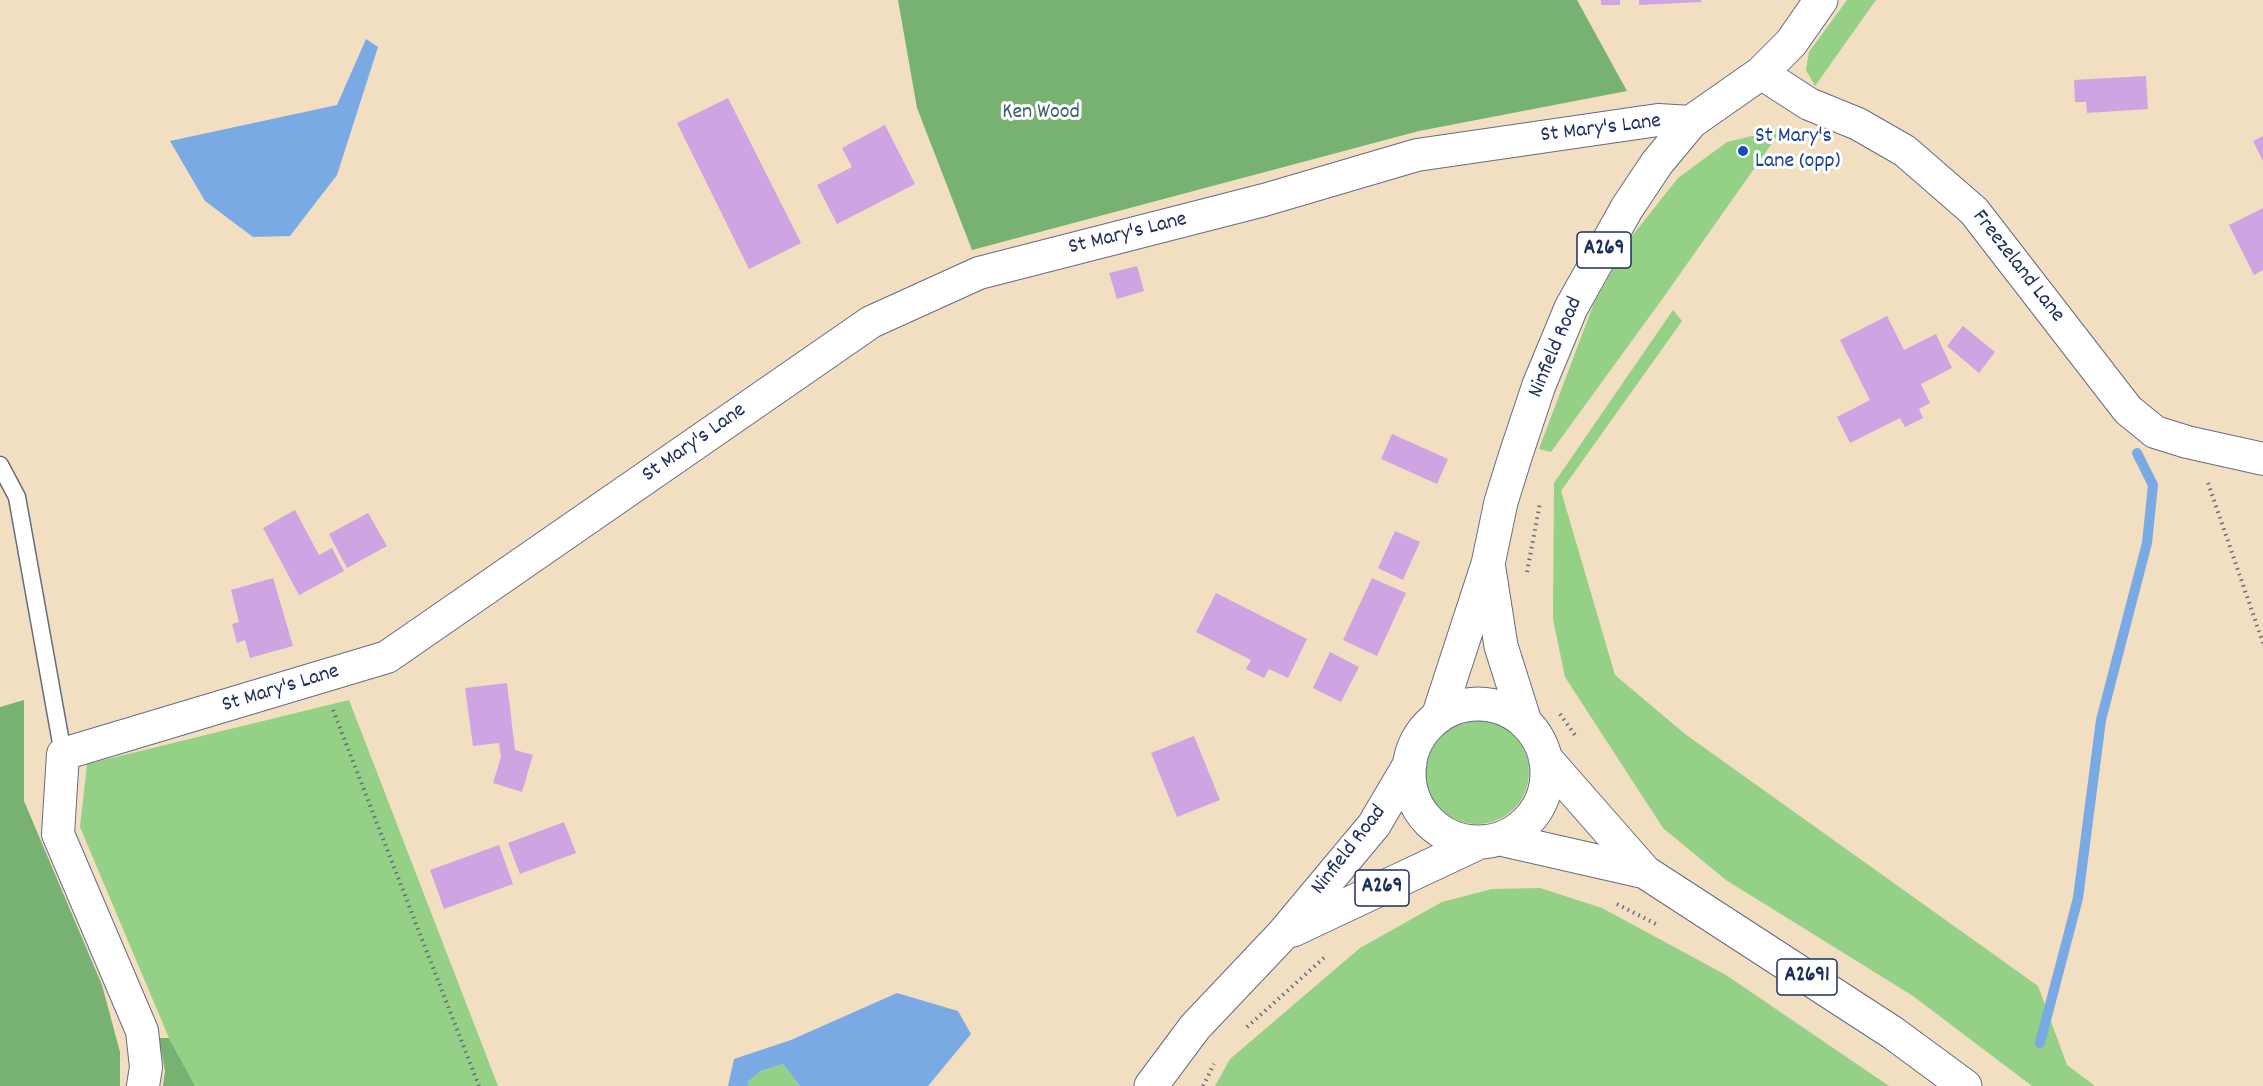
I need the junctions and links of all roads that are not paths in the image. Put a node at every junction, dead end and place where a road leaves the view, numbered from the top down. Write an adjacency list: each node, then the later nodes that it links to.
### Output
1 (1821, 0): 2 (main road, Ninfield Road / A269)
2 (1761, 73): 3 (main road, Ninfield Road / A269); 4 (street, Freezeland Lane)
3 (1691, 122): 6 (main road, Ninfield Road / A269); 9 (street, St Mary's Lane)
4 (2263, 459)
5 (0, 465): 9 (lane)
6 (1488, 564): 7 (main road, Ninfield Road / A269); 8 (main road, Ninfield Road / A269)
7 (1438, 717): 8 (main road); 11 (main road)
8 (1525, 722): 10 (main road)
9 (63, 754): 15 (street)
10 (1545, 758): 12 (main road); 13 (main road, A2691)
11 (1410, 764): 12 (main road); 14 (main road, Ninfield Road / A269)
12 (1490, 841): 13 (main road, A2691); 14 (main road, Ninfield Road / A269)
13 (1645, 872): 17 (main road, A2691)
14 (1283, 934): 16 (main road, Ninfield Road / A269)
15 (143, 1086)
16 (1151, 1086)
17 (1965, 1086)

